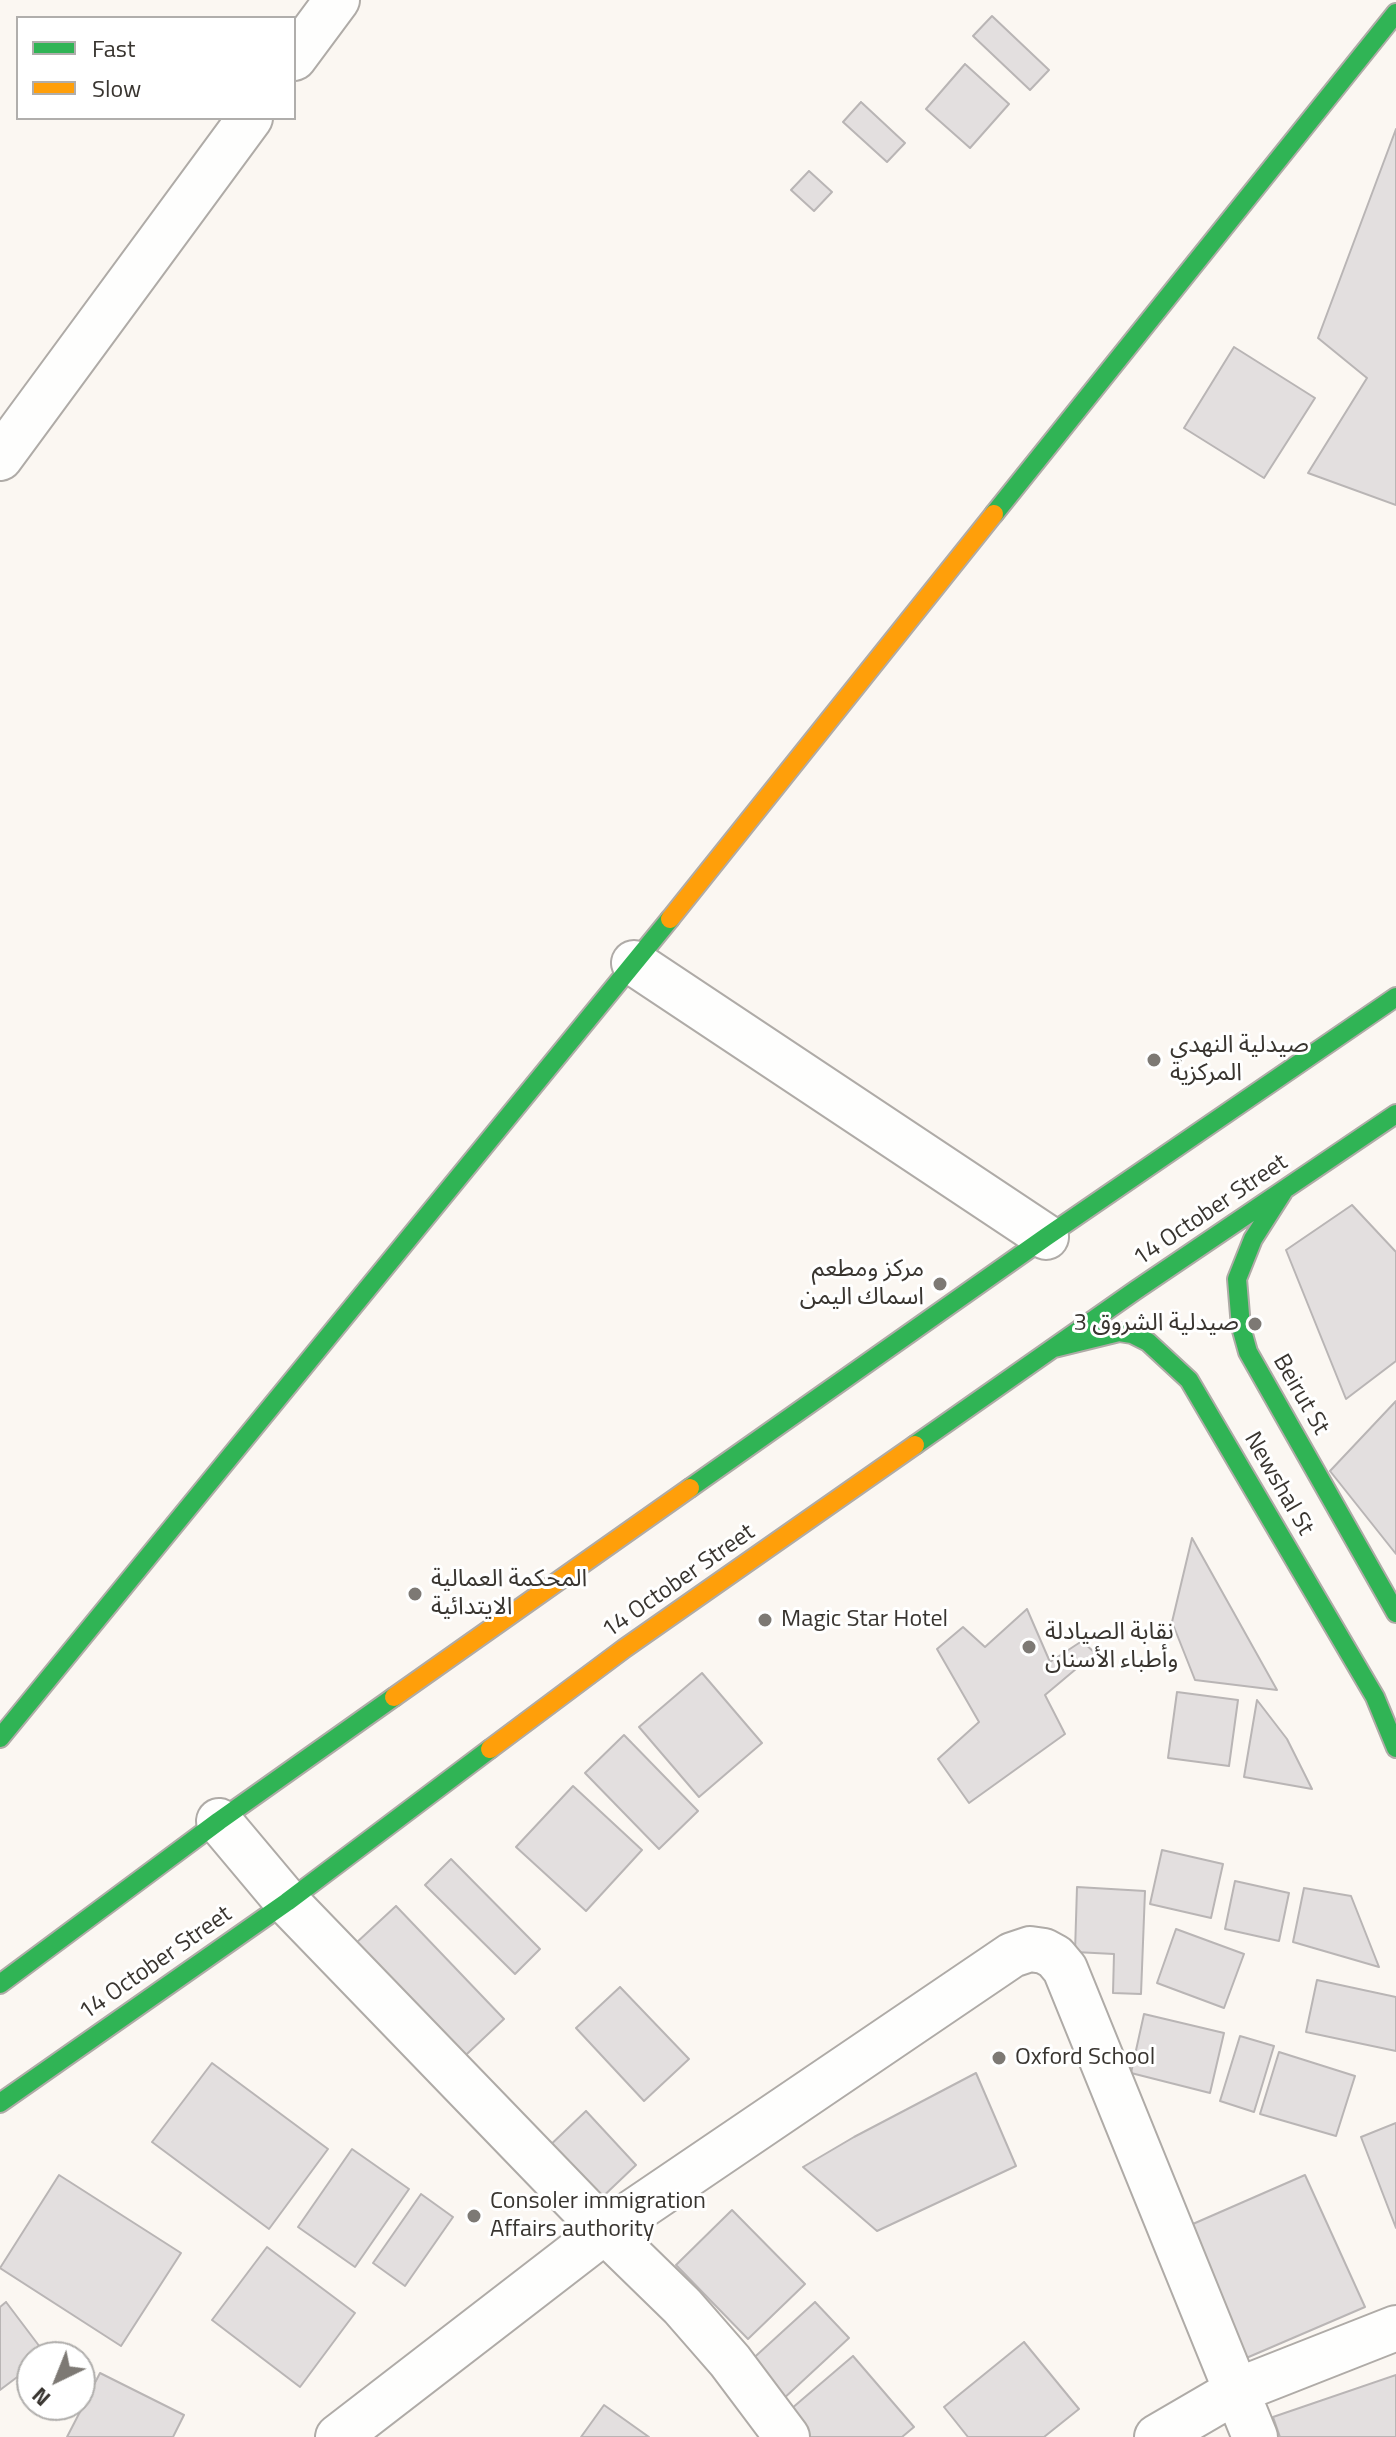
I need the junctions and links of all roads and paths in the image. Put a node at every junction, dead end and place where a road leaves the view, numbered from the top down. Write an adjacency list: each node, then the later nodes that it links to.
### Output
1 (337, 0): 3 (street)
2 (1396, 13): 6 (main road)
3 (296, 55)
4 (249, 120): 5 (street)
5 (0, 458)
6 (634, 963): 10 (street); 13 (main road)
7 (1396, 997): 10 (main road)
8 (1396, 1114): 9 (main road, 14 October Street)
9 (1283, 1192): 11 (main road, 14 October Street); 12 (main road, Beirut St)
10 (1046, 1237): 15 (main road)
11 (1054, 1348): 14 (main road, Newshal St); 16 (main road, 14 October Street)
12 (1396, 1613)
13 (0, 1738)
14 (1396, 1748)
15 (219, 1821): 16 (street); 17 (main road)
16 (287, 1902): 18 (main road, 14 October Street); 19 (street)
17 (0, 1984)
18 (0, 2103)
19 (605, 2231): 21 (street); 22 (street); 23 (street)
20 (1396, 2328): 21 (street)
21 (1236, 2391): 24 (street); 25 (street)
22 (338, 2437)
23 (787, 2437)
24 (1157, 2437)
25 (1255, 2437)

